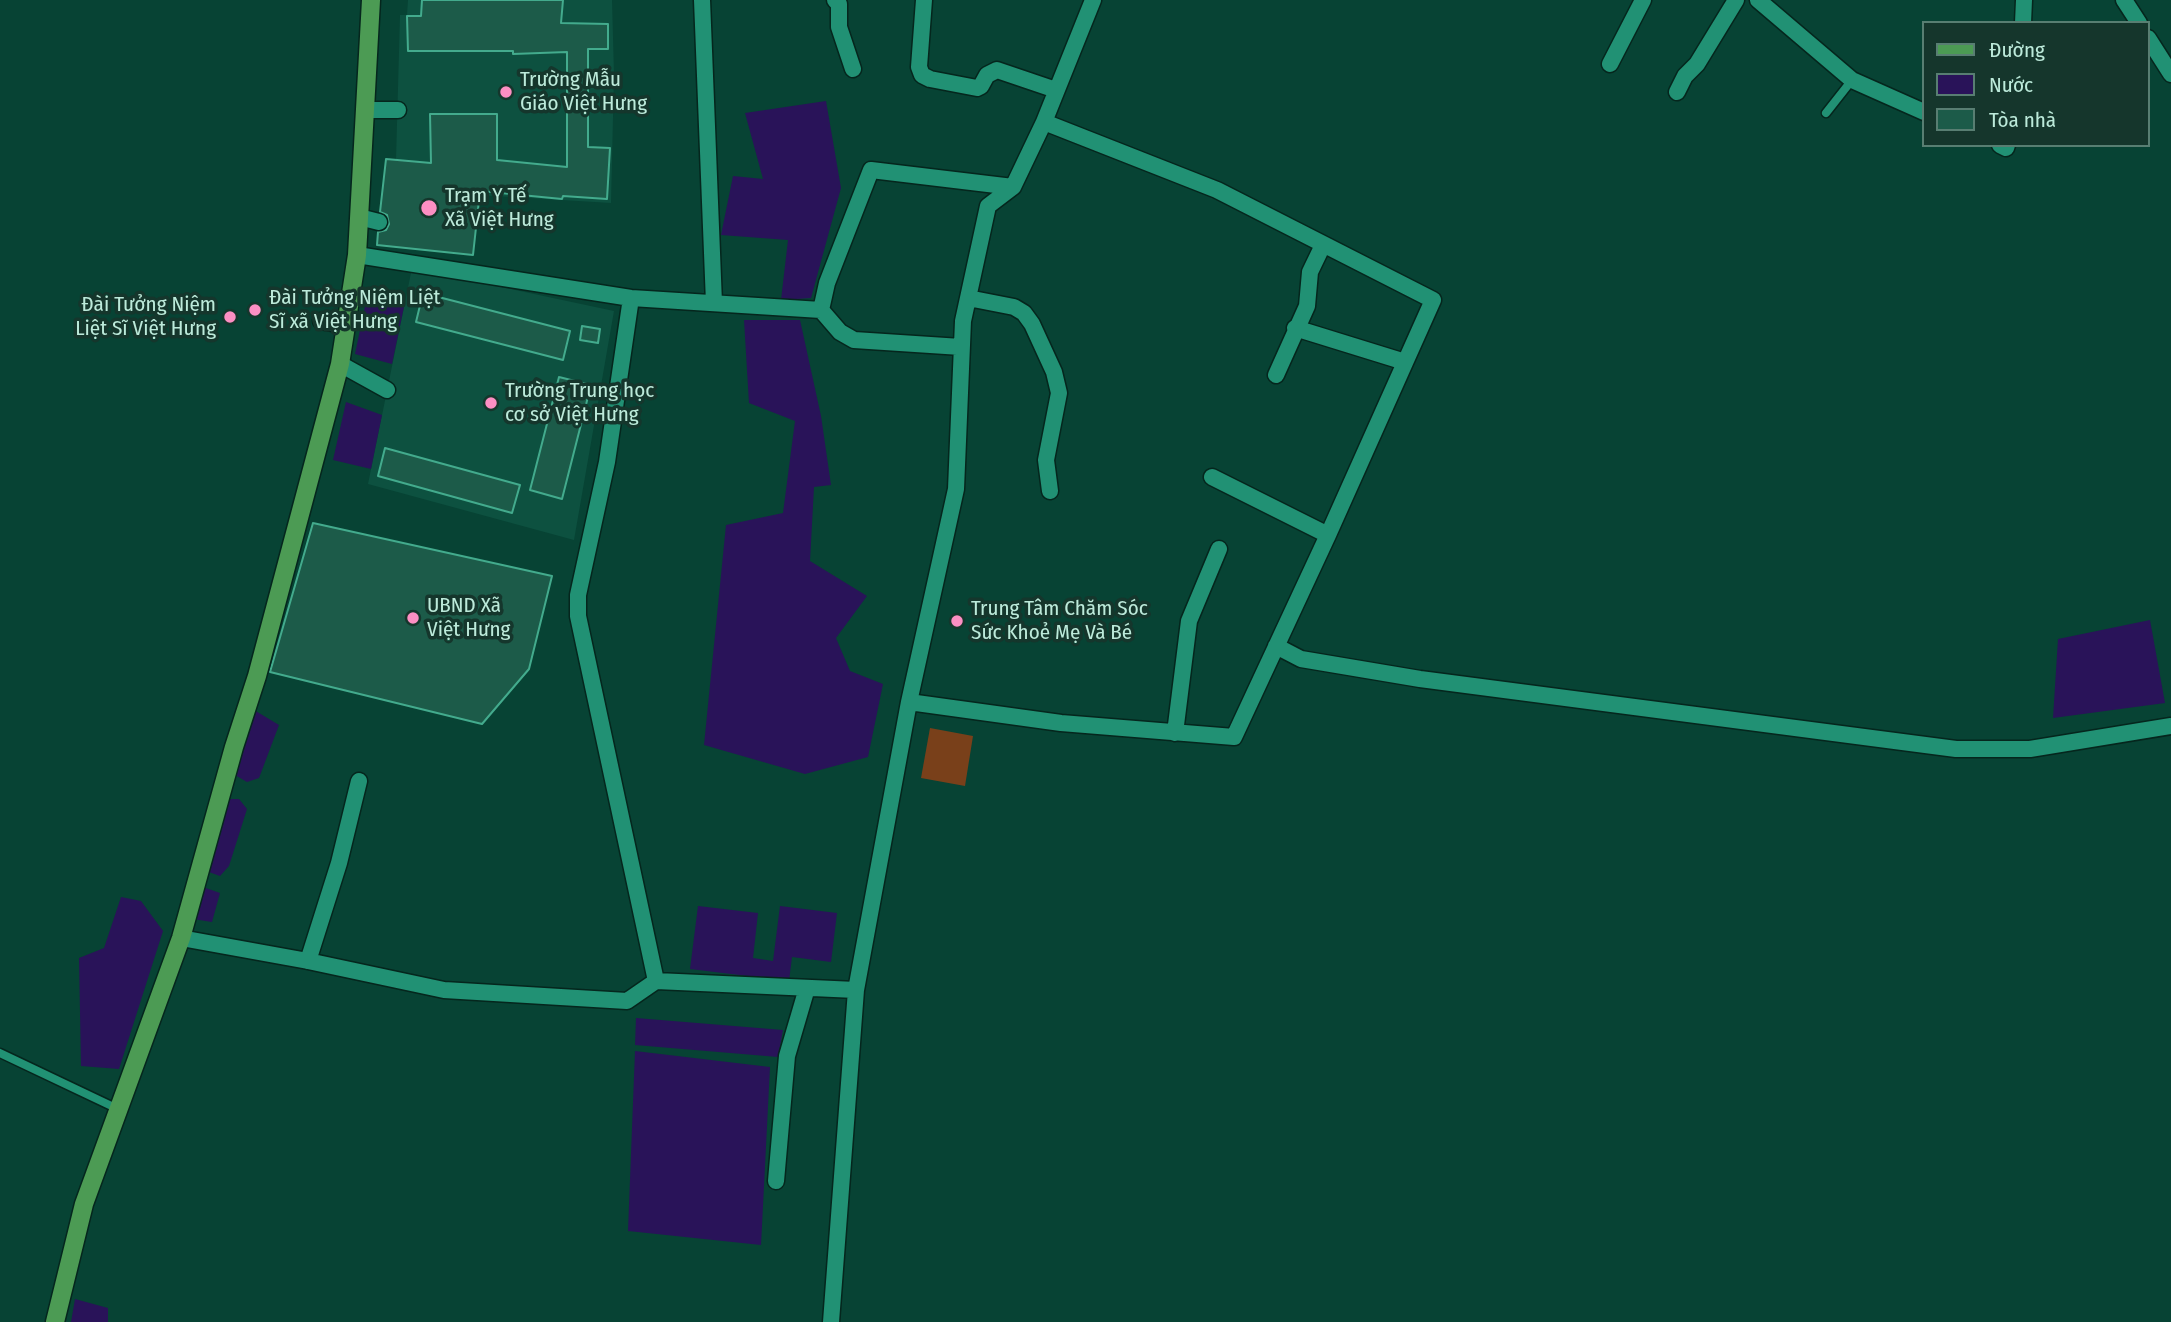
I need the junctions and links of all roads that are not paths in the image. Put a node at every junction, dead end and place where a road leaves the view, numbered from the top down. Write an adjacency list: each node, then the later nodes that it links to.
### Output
1 (371, 0): 20 (main road)
2 (702, 0): 32 (street)
3 (835, 0): 15 (street)
4 (923, 0): 18 (street)
5 (1093, 0): 18 (street)
6 (1643, 0): 14 (street)
7 (1736, 0): 19 (street)
8 (1758, 0): 17 (street)
9 (2024, 0): 11 (street)
10 (2124, 0): 12 (street)
11 (2023, 21)
12 (2138, 21)
13 (2150, 41): 16 (street)
14 (1610, 64)
15 (853, 69)
16 (2171, 74)
17 (1852, 80): 22 (street); 23 (lane)
18 (1056, 90): 24 (street)
19 (1677, 92)
20 (365, 110): 21 (street); 26 (main road)
21 (398, 110)
22 (1923, 112)
23 (1826, 113)
24 (1044, 122): 25 (street); 28 (street)
25 (1013, 187): 31 (street); 33 (street)
26 (359, 217): 27 (street); 29 (main road)
27 (379, 222)
28 (1323, 245): 36 (street); 38 (street)
29 (357, 255): 30 (street); 35 (main road)
30 (631, 298): 32 (street); 55 (street)
31 (968, 298): 37 (street); 43 (street)
32 (714, 303): 33 (street)
33 (821, 310): 37 (street)
34 (321, 321): 35 (street)
35 (346, 325): 39 (main road)
36 (1295, 328): 38 (street); 40 (street)
37 (961, 347): 49 (street)
38 (1405, 362): 44 (street)
39 (340, 365): 41 (street); 48 (main road)
40 (1276, 375)
41 (387, 390)
42 (1212, 477): 44 (street)
43 (1050, 492)
44 (1328, 535): 46 (street)
45 (1219, 549): 51 (street)
46 (1276, 646): 50 (street); 51 (street)
47 (272, 660): 48 (street)
48 (257, 676): 53 (main road)
49 (909, 702): 51 (street); 57 (street)
50 (2171, 726)
51 (1175, 733)
52 (359, 781): 54 (street)
53 (181, 938): 54 (street); 59 (main road)
54 (308, 961): 55 (street)
55 (656, 981): 56 (street)
56 (807, 988): 57 (street); 60 (street)
57 (856, 990): 62 (street)
58 (0, 1053): 59 (lane)
59 (120, 1110): 61 (main road)
60 (776, 1181)
61 (55, 1322)
62 (831, 1322)

